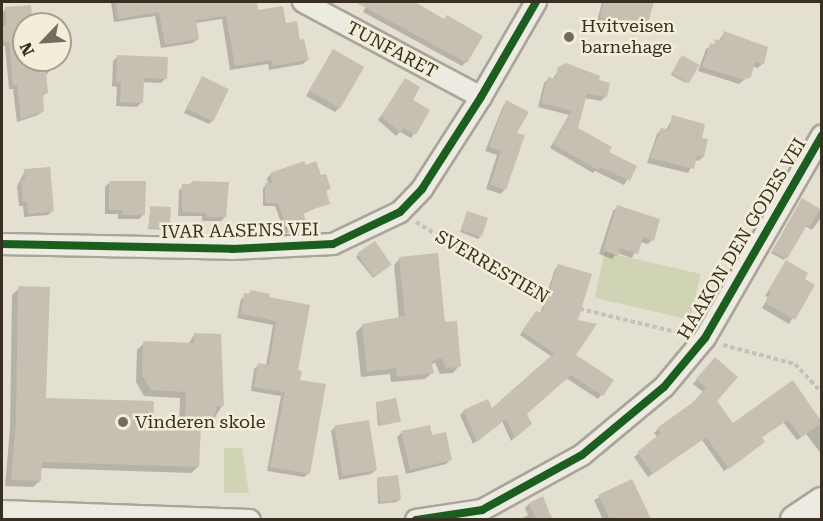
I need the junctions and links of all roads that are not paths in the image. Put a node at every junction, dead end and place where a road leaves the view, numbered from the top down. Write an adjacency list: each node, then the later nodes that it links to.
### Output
1 (303, 2): 3 (street, TUNFARET)
2 (536, 2): 3 (street, IVAR AASENS VEI)
3 (481, 97): 5 (street, IVAR AASENS VEI)
4 (822, 135): 9 (street, HAAKON DEN GODES VEI)
5 (2, 244)
6 (822, 502): 10 (main road)
7 (2, 511): 8 (street)
8 (250, 519)
9 (416, 519)
10 (795, 519)

